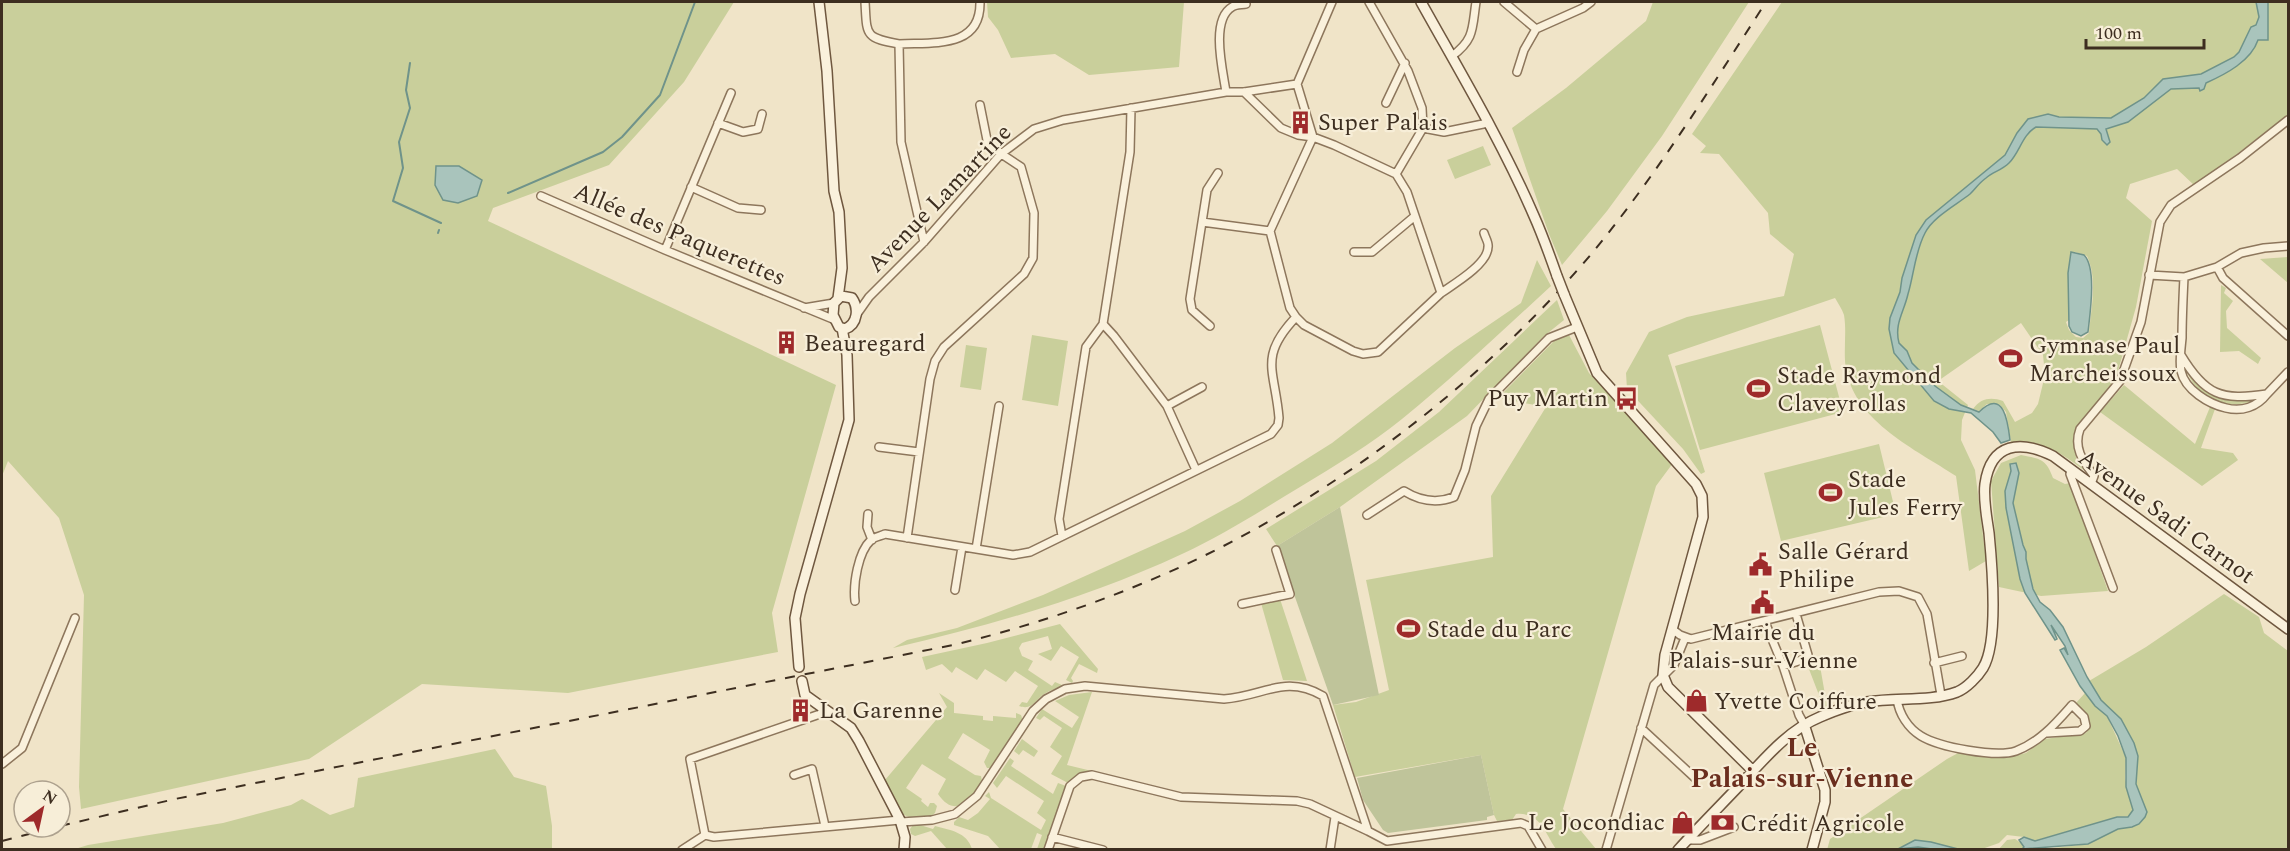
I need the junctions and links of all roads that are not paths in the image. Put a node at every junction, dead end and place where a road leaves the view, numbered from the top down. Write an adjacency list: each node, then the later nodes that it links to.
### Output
1 (819, 2): 44 (street)
2 (865, 2): 12 (street)
3 (980, 2): 12 (street)
4 (1332, 2): 16 (street)
5 (1368, 2): 14 (street)
6 (1421, 2): 13 (street)
7 (1476, 2): 13 (street)
8 (1504, 2): 11 (street)
9 (1591, 2): 11 (street)
10 (1246, 4): 17 (street)
11 (1536, 29): 15 (street)
12 (899, 44): 39 (street)
13 (1452, 56): 26 (street)
14 (1405, 63): 20 (street); 27 (street)
15 (1517, 72)
16 (1297, 84): 18 (street, Avenue Lamartine); 28 (street)
17 (1226, 92): 18 (street, Avenue Lamartine); 22 (street, Avenue Lamartine)
18 (1244, 92): 28 (street)
19 (730, 93): 25 (street)
20 (1386, 104)
21 (980, 105): 29 (street)
22 (1131, 108): 29 (street, Avenue Lamartine); 55 (street)
23 (762, 114): 25 (street)
24 (2289, 120): 45 (street)
25 (718, 123): 32 (street)
26 (1488, 123): 27 (street); 57 (street, bridge)
27 (1423, 128): 31 (street)
28 (1313, 137): 31 (street); 37 (street)
29 (1001, 154): 39 (street, Avenue Lamartine); 67 (street)
30 (1218, 173): 36 (street)
31 (1396, 174): 35 (street)
32 (691, 187): 34 (street); 41 (street)
33 (540, 196): 41 (street, Allée des Paquerettes)
34 (762, 210)
35 (1415, 216): 42 (street); 47 (street)
36 (1202, 222): 37 (street); 56 (street)
37 (1270, 231): 53 (street)
38 (1484, 233): 47 (street)
39 (924, 242): 48 (street, Avenue Lamartine)
40 (2289, 246): 43 (street)
41 (665, 250): 51 (street, Allée des Paquerettes)
42 (1354, 252)
43 (2217, 267): 46 (street); 59 (street)
44 (842, 268): 49 (street); 50 (street)
45 (2149, 275): 46 (street); 70 (street)
46 (2184, 277): 60 (street)
47 (1441, 292): 53 (street)
48 (869, 297): 49 (street, Avenue Lamartine); 52 (street, Avenue Lamartine)
49 (852, 298): 50 (street); 52 (street)
50 (836, 300): 51 (street, Allée des Paquerettes); 54 (street)
51 (804, 308): 54 (street, Allée des Paquerettes)
52 (857, 314): 58 (street)
53 (1296, 317): 69 (street)
54 (835, 320): 58 (street)
55 (1103, 324): 65 (street); 73 (street)
56 (1210, 326)
57 (1577, 327): 72 (street); 86 (street)
58 (846, 328): 92 (street)
59 (2289, 336)
60 (2181, 356): 63 (street); 63 (street)
61 (2289, 372): 63 (street)
62 (1202, 387): 65 (street)
63 (2267, 394)
64 (999, 406): 77 (street)
65 (1167, 406): 69 (street)
66 (879, 447): 67 (street)
67 (919, 452): 74 (street)
68 (2071, 469): 70 (street, Avenue Sadi Carnot); 79 (street); 95 (street, Avenue Sadi Carnot)
69 (1197, 470): 73 (street)
70 (2091, 484): 87 (street, Avenue Sadi Carnot)
71 (868, 514): 75 (street)
72 (1367, 515)
73 (1062, 536): 77 (street)
74 (907, 538): 75 (street); 76 (street)
75 (872, 540): 81 (street)
76 (962, 547): 77 (street); 80 (street)
77 (976, 549)
78 (1276, 550): 82 (street)
79 (2113, 588)
80 (955, 590)
81 (855, 601)
82 (1242, 604)
83 (1796, 614): 85 (street); 90 (street); 91 (street)
84 (75, 618): 101 (street)
85 (1765, 622): 88 (street); 91 (street)
86 (1672, 629): 88 (street); 93 (street)
87 (2289, 629)
88 (1685, 638): 93 (street)
89 (1962, 656): 90 (street)
90 (1934, 663): 95 (street)
91 (1784, 666): 98 (street)
92 (799, 667)
93 (1663, 675): 99 (street); 102 (street)
94 (802, 681): 97 (street)
95 (1941, 695): 96 (street)
96 (1897, 699): 98 (street); 100 (street)
97 (825, 709): 106 (street); 110 (street)
98 (1804, 724): 102 (street); 121 (street)
99 (1641, 728): 104 (street); 119 (street)
100 (2047, 733): 100 (street)
101 (2, 764)
102 (1753, 771): 112 (street)
103 (794, 775): 107 (street)
104 (1695, 778)
105 (1335, 817): 109 (street); 111 (street); 117 (street)
106 (900, 821): 107 (street); 109 (street); 114 (street)
107 (825, 826): 110 (street)
108 (1734, 827): 112 (street)
109 (1368, 831): 118 (street)
110 (705, 835): 113 (street)
111 (1052, 837): 115 (street); 116 (street)
112 (1687, 840): 120 (street)
113 (682, 849)
114 (904, 849)
115 (1048, 849)
116 (1103, 849)
117 (1330, 849)
118 (1542, 849)
119 (1606, 849)
120 (1678, 849)
121 (1812, 849)

